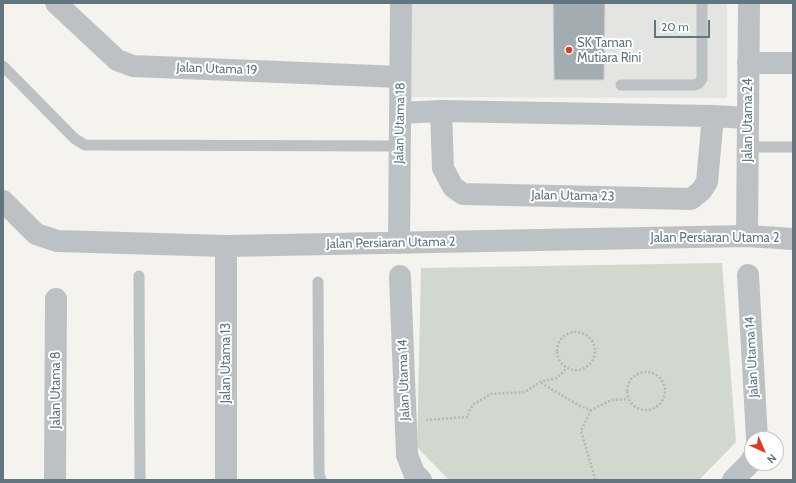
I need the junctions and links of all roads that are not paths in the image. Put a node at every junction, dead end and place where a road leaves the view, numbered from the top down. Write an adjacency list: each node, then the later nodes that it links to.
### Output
1 (56, 3): 8 (street, Jalan Utama 19)
2 (401, 3): 8 (street, Jalan Utama 18)
3 (702, 3): 9 (lane)
4 (749, 3): 5 (street, Jalan Utama 24)
5 (748, 63): 6 (street); 13 (street, Jalan Utama 24)
6 (793, 63)
7 (3, 66): 14 (lane)
8 (400, 77): 11 (street, Jalan Utama 18)
9 (621, 85)
10 (441, 111): 11 (street); 12 (street); 12 (street, Jalan Utama 23)
11 (400, 113): 14 (street, Jalan Utama 18)
12 (713, 116): 13 (street)
13 (748, 118): 15 (street, Jalan Utama 24)
14 (400, 146): 20 (street, Jalan Utama 18)
15 (748, 147): 16 (lane); 18 (street, Jalan Utama 24)
16 (793, 147)
17 (3, 201): 21 (street, Jalan Persiaran Utama 2)
18 (747, 236): 19 (street, Jalan Persiaran Utama 2); 20 (street, Jalan Persiaran Utama 2)
19 (793, 239)
20 (399, 243): 21 (street, Jalan Persiaran Utama 2)
21 (226, 246): 31 (street, Jalan Utama 13)
22 (748, 275): 27 (street, Jalan Utama 14)
23 (139, 276): 30 (lane)
24 (400, 276): 33 (street, Jalan Utama 14)
25 (318, 282): 32 (lane)
26 (56, 299): 29 (street, Jalan Utama 8)
27 (756, 431)
28 (744, 469): 34 (street)
29 (56, 480)
30 (140, 480)
31 (226, 480)
32 (321, 480)
33 (421, 480)
34 (733, 480)

